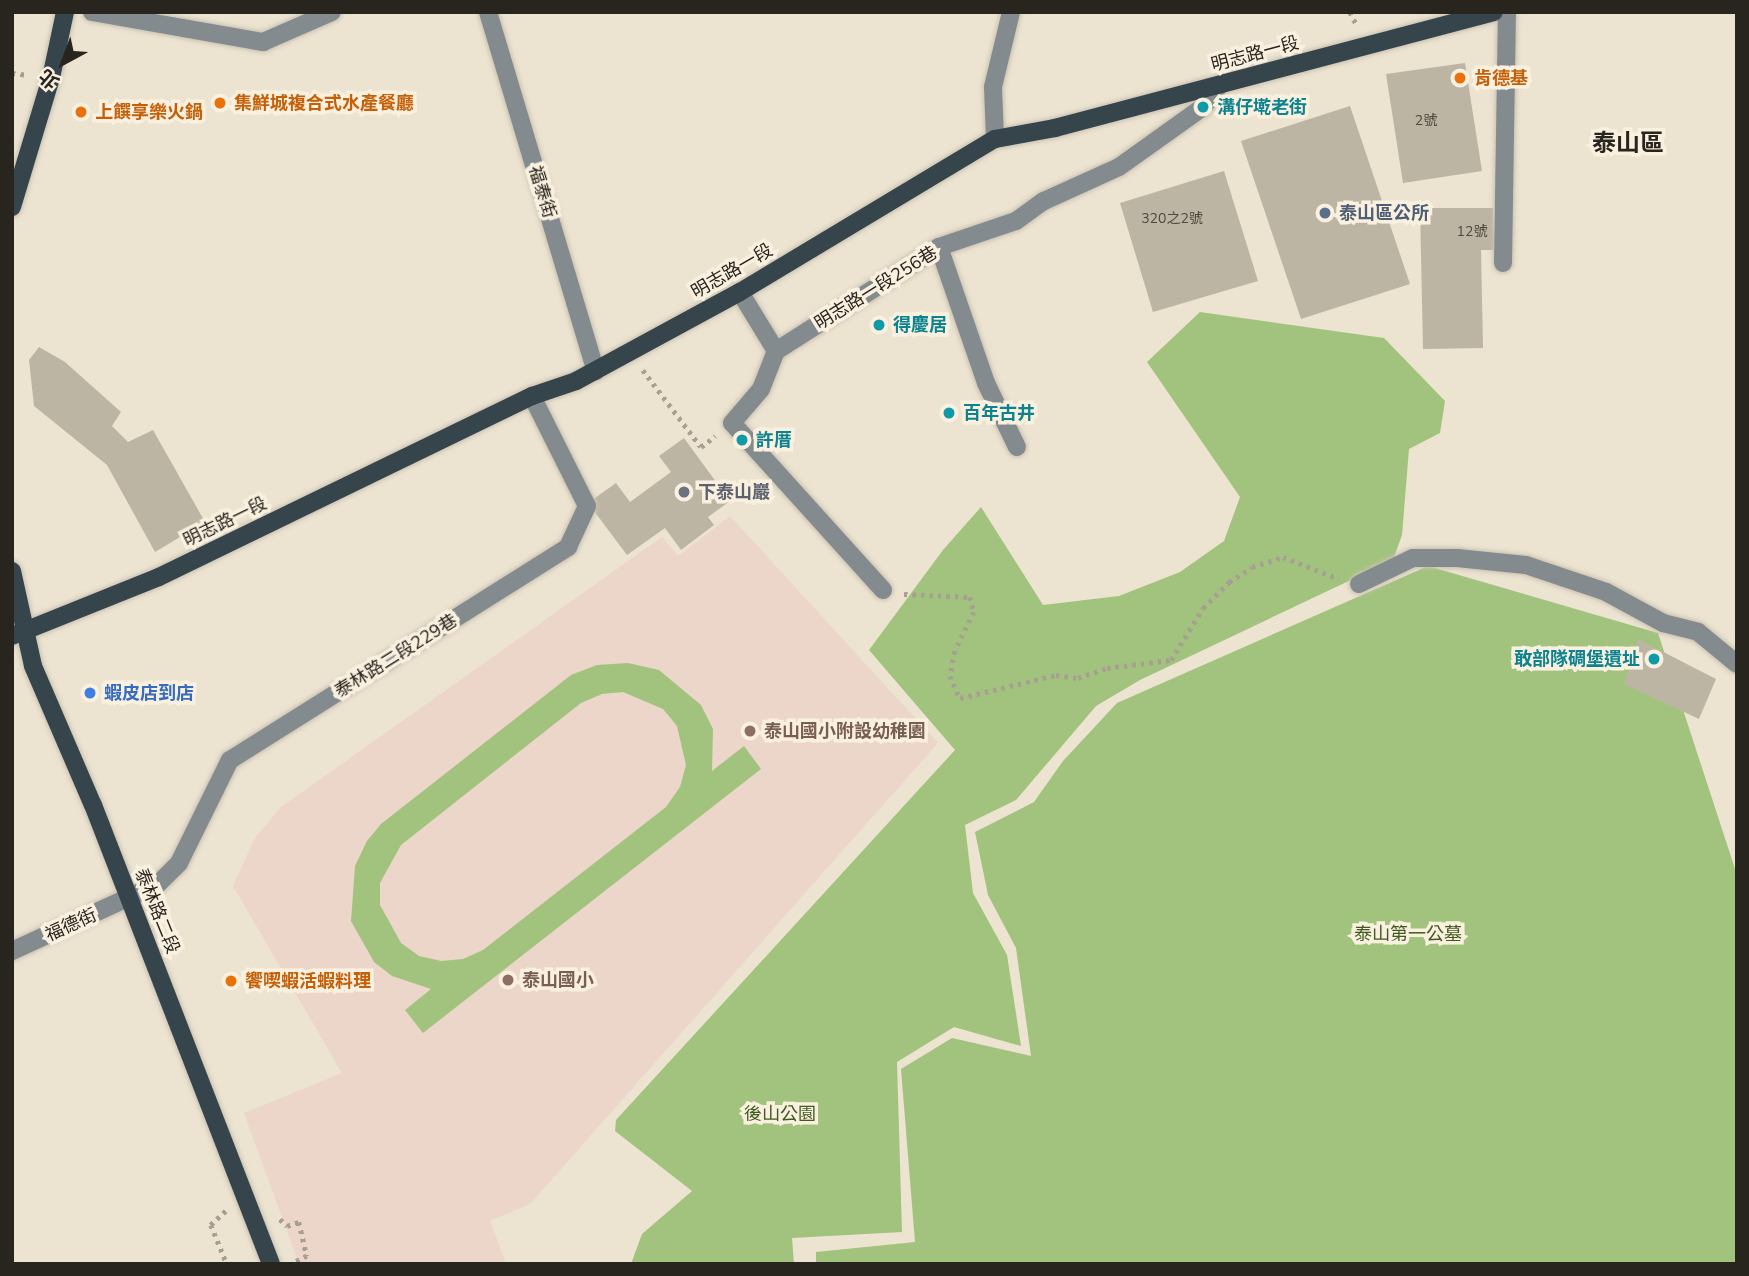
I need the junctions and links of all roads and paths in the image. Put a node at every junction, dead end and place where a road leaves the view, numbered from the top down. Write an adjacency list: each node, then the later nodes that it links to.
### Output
1 (65, 12): 10 (main road)
2 (92, 12): 3 (street)
3 (332, 12)
4 (488, 12): 17 (street, 福泰街)
5 (1011, 12): 9 (street)
6 (1494, 12): 8 (main road, 明志路一段)
7 (1507, 12): 13 (street)
8 (1219, 86): 9 (main road, 明志路一段); 12 (street, 明志路一段256巷)
9 (995, 139): 14 (main road, 明志路一段)
10 (17, 169): 11 (main road)
11 (12, 207)
12 (939, 247): 15 (street, 明志路一段256巷); 20 (street)
13 (1503, 263)
14 (740, 292): 15 (street); 16 (main road, 明志路一段)
15 (776, 351): 19 (street)
16 (629, 353): 17 (main road, 明志路一段); 19 (path)
17 (596, 371): 18 (main road, 明志路一段)
18 (532, 396): 24 (main road, 明志路一段); 26 (street, 泰林路二段229巷)
19 (732, 423): 23 (street)
20 (1017, 447)
21 (12, 572): 24 (main road, 泰林路二段)
22 (1359, 584): 23 (path); 25 (street)
23 (883, 590)
24 (18, 633): 26 (main road, 泰林路二段)
25 (1737, 664)
26 (130, 899): 27 (street, 福德街); 31 (main road, 泰林路二段)
27 (12, 951)
28 (287, 1226): 32 (path)
29 (222, 1251): 30 (path)
30 (227, 1264)
31 (271, 1264)
32 (290, 1264)

